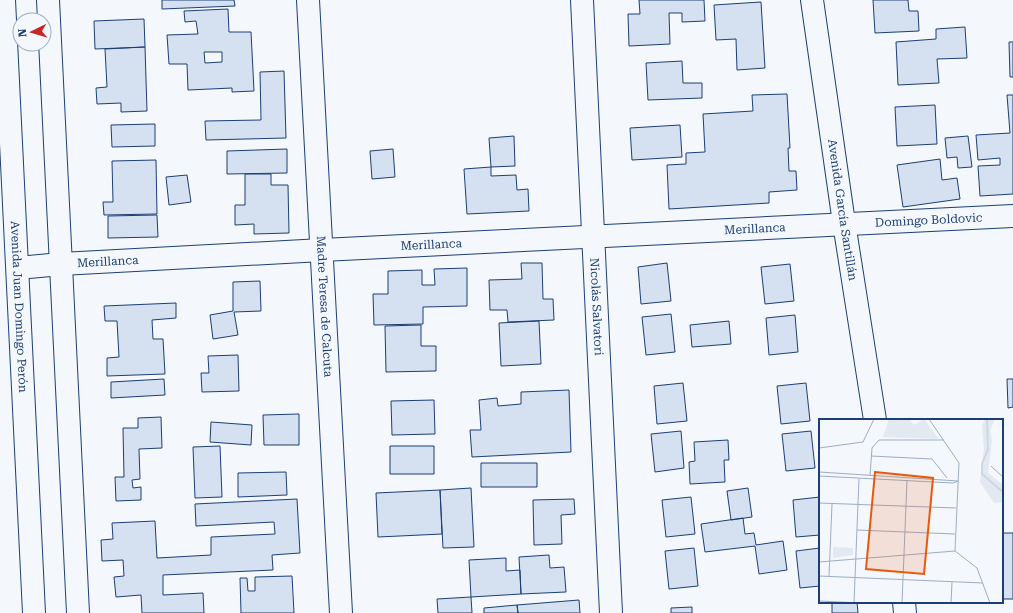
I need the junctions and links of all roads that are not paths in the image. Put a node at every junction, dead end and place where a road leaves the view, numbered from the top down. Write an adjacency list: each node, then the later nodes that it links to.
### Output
1 (4, 0): 11 (street, Avenida Juan Domingo Perón)
2 (48, 0): 10 (street)
3 (308, 0): 9 (street, Madre Teresa de Calcuta)
4 (582, 0): 8 (street, Nicolás Salvatori)
5 (812, 0): 7 (street, Avenida García Santillán)
6 (1013, 216): 7 (street, Domingo Boldovic)
7 (844, 223): 8 (street, Merillanca); 12 (street, Avenida García Santillán)
8 (594, 237): 9 (street, Merillanca); 17 (street, Nicolás Salvatori)
9 (322, 250): 10 (street, Merillanca); 16 (street, Madre Teresa de Calcuta)
10 (61, 264): 11 (street, Merillanca); 15 (street)
11 (18, 268): 14 (street, Avenida Juan Domingo Perón)
12 (875, 419)
13 (904, 603): 18 (street)
14 (34, 613)
15 (78, 613)
16 (341, 613)
17 (611, 613)
18 (905, 613)

